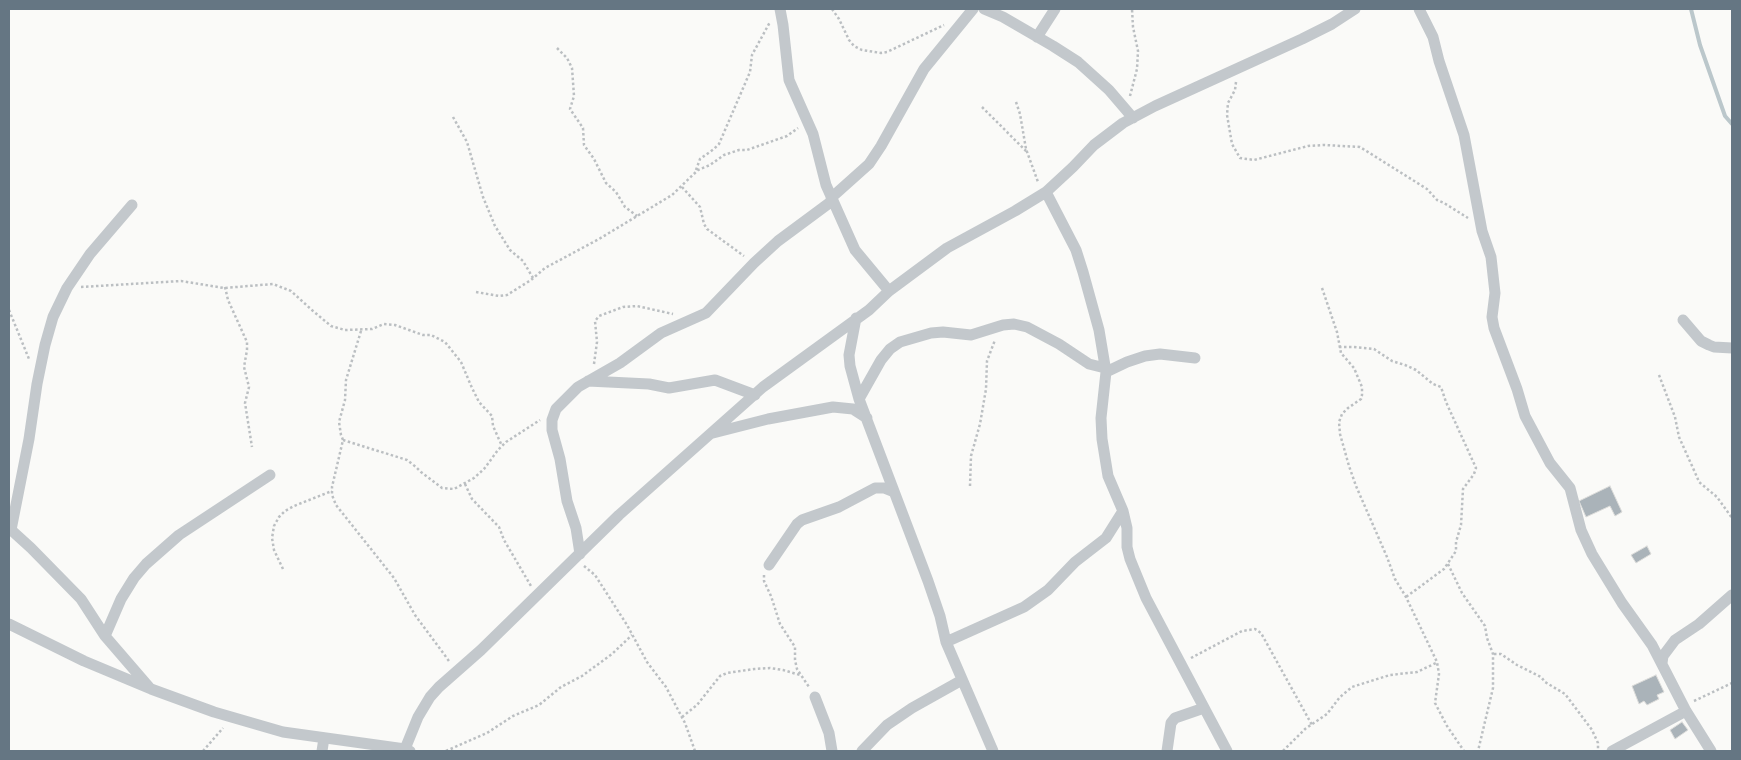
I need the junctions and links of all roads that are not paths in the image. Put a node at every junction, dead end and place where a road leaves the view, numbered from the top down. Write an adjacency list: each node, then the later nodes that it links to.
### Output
1 (984, 9): 7 (street)
2 (1055, 9): 7 (street)
3 (1355, 9): 8 (street)
4 (1419, 9): 33 (street)
5 (776, 11): 10 (street)
6 (970, 13): 10 (street)
7 (1037, 37): 8 (street)
8 (1129, 113): 9 (street)
9 (1044, 192): 12 (street); 17 (street)
10 (831, 199): 12 (street); 18 (street)
11 (132, 205): 26 (street)
12 (889, 291): 13 (street)
13 (856, 318): 19 (street); 20 (street)
14 (1683, 320): 15 (street)
15 (1732, 348)
16 (1195, 358): 17 (street)
17 (1106, 370): 20 (street); 25 (street)
18 (590, 379): 19 (street); 27 (street)
19 (755, 394): 22 (street)
20 (859, 399): 21 (street)
21 (867, 418): 22 (street); 24 (street)
22 (712, 433): 27 (street)
23 (270, 475): 31 (street)
24 (894, 492): 28 (street); 32 (street)
25 (1123, 512): 32 (street); 37 (street)
26 (10, 529): 31 (street)
27 (580, 554): 40 (street)
28 (769, 565)
29 (1732, 595): 33 (street)
30 (9, 624): 35 (street)
31 (105, 636): 35 (street)
32 (946, 642): 34 (street)
33 (1662, 662): 38 (street)
34 (962, 680): 43 (street); 44 (street)
35 (151, 689): 39 (street)
36 (815, 697): 42 (street)
37 (1204, 708): 45 (street); 46 (street)
38 (1685, 708): 47 (street); 48 (street)
39 (324, 738): 40 (street); 41 (street)
40 (407, 750)
41 (322, 751)
42 (832, 751)
43 (862, 751)
44 (993, 751)
45 (1167, 751)
46 (1227, 751)
47 (1612, 751)
48 (1711, 751)

